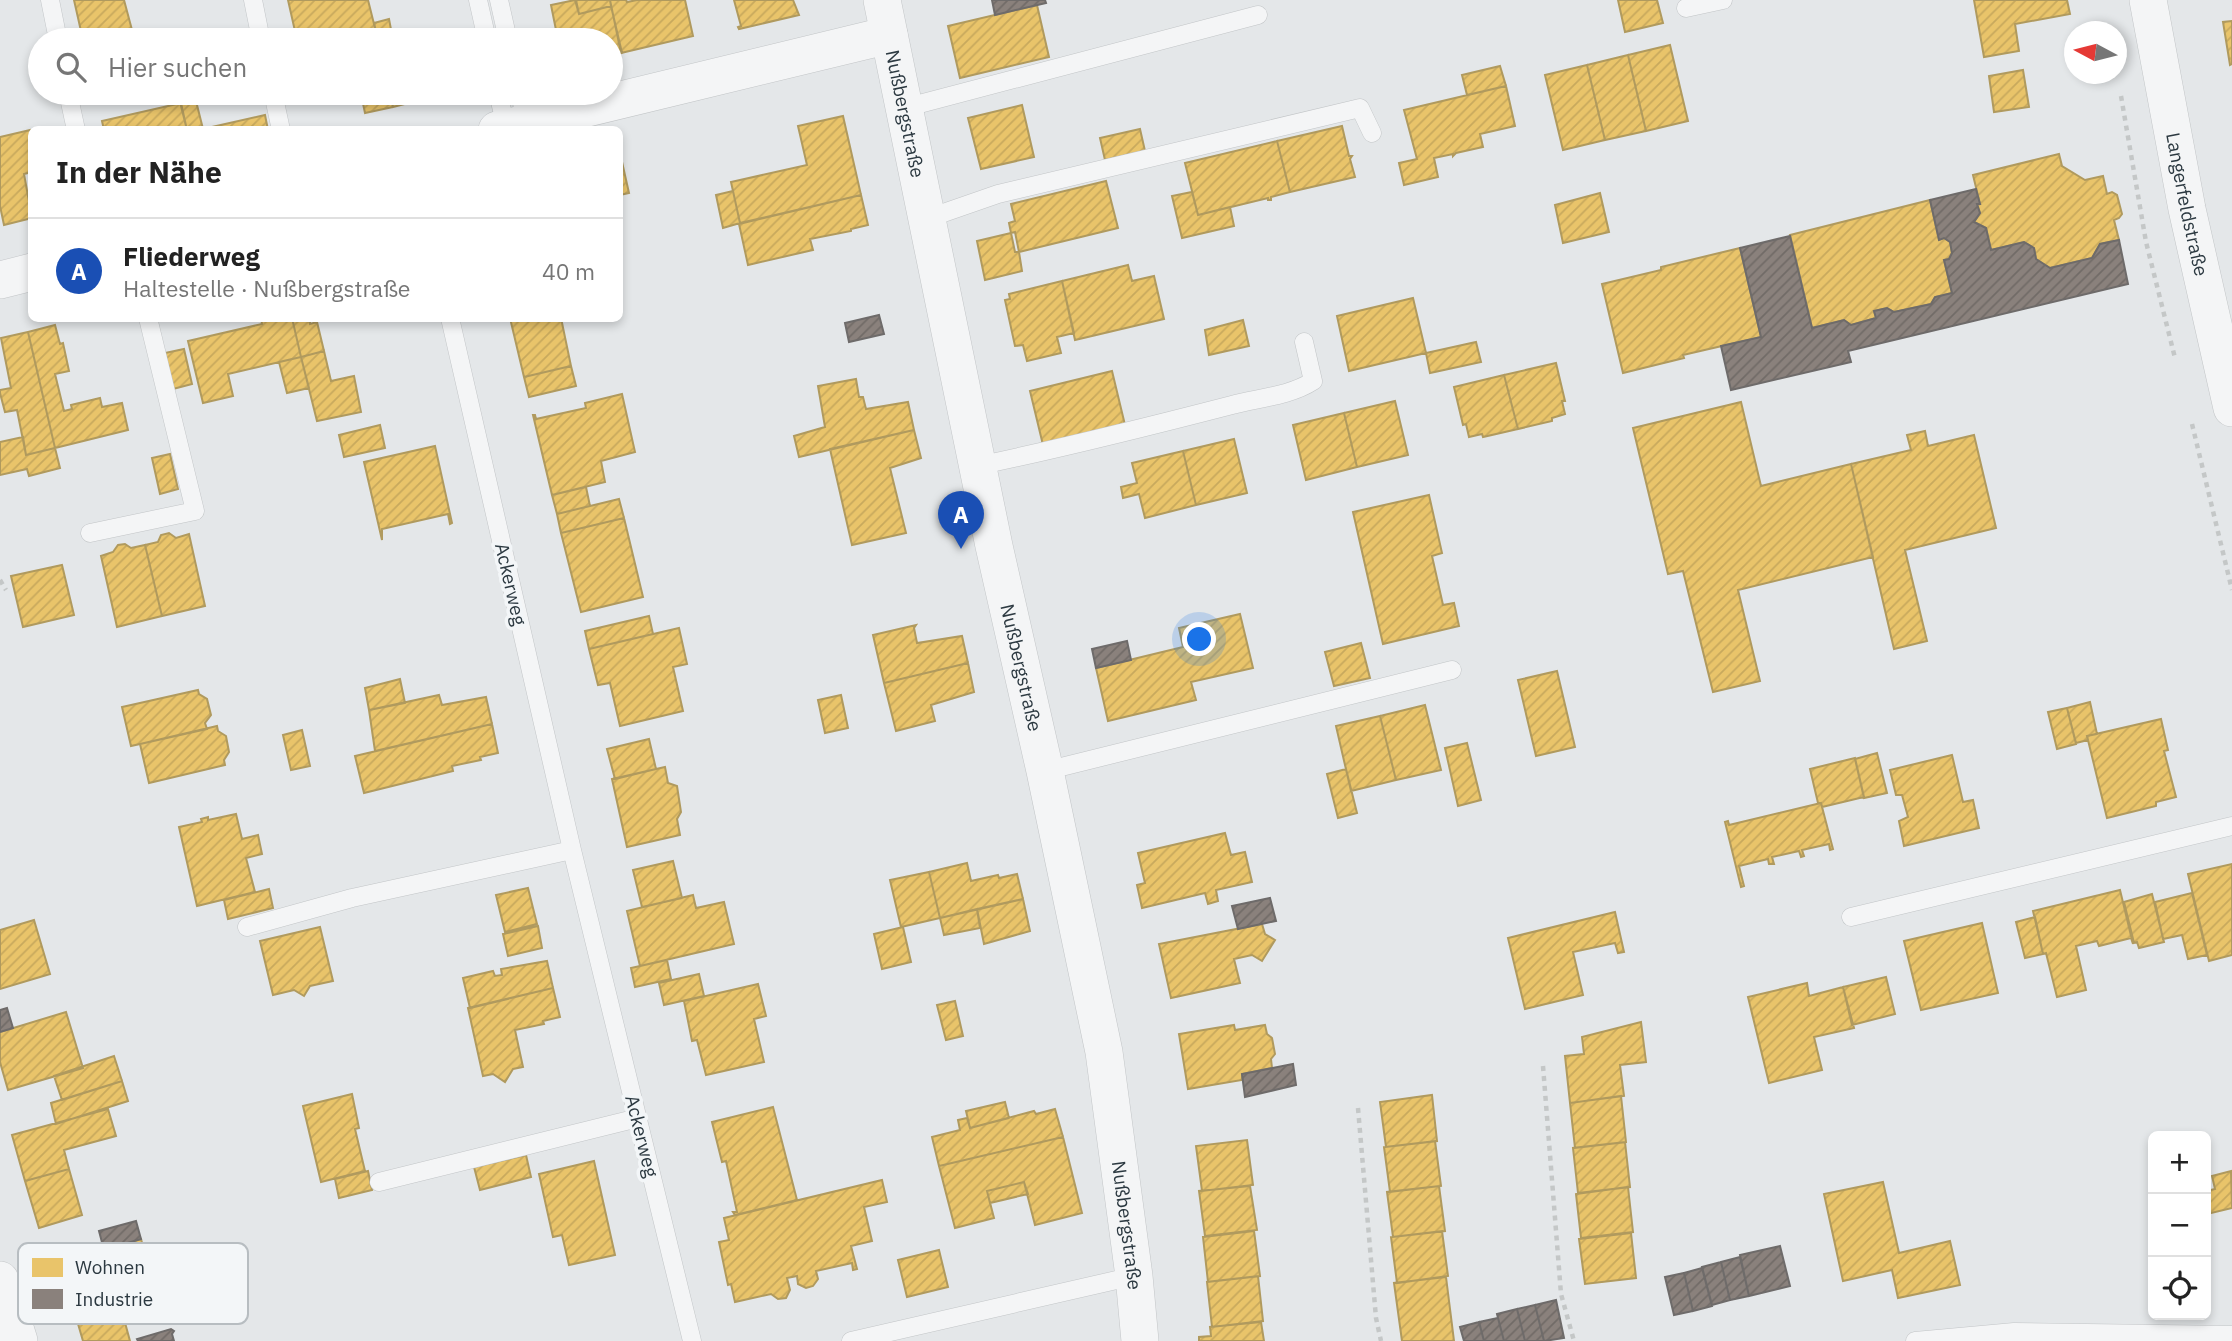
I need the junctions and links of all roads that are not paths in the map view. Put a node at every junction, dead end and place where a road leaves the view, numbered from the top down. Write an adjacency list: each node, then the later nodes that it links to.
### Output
1 (50, 0): 10 (lane)
2 (253, 0): 11 (lane)
3 (478, 0): 12 (lane)
4 (499, 0): 13 (lane)
5 (1723, 0): 7 (lane)
6 (2148, 0): 29 (street, Langerfeldstraße)
7 (1686, 8)
8 (1258, 15): 18 (lane)
9 (886, 17): 14 (street); 18 (street, Nußbergstraße)
10 (56, 28)
11 (259, 28)
12 (484, 28)
13 (505, 28)
14 (623, 84)
15 (71, 105): 20 (lane)
16 (276, 105): 21 (lane)
17 (540, 105): 19 (street)
18 (904, 108): 23 (street, Nußbergstraße)
19 (509, 113)
20 (75, 126)
21 (280, 126)
22 (1372, 134): 23 (lane)
23 (926, 219): 30 (street, Nußbergstraße)
24 (28, 273): 25 (street)
25 (0, 279)
26 (149, 322): 31 (lane)
27 (451, 322): 35 (lane, Ackerweg)
28 (1304, 342): 30 (lane)
29 (2232, 408)
30 (977, 466): 33 (street, Nußbergstraße)
31 (90, 533)
32 (1452, 670): 33 (lane)
33 (1045, 771): 40 (street, Nußbergstraße)
34 (2232, 826): 36 (lane)
35 (572, 850): 37 (lane); 38 (lane, Ackerweg)
36 (1851, 917)
37 (247, 927)
38 (638, 1118): 39 (lane); 44 (lane, Ackerweg)
39 (379, 1182)
40 (1134, 1276): 45 (lane); 46 (street, Nußbergstraße)
41 (0, 1280): 43 (street)
42 (2232, 1335): 47 (lane)
43 (19, 1341)
44 (692, 1341)
45 (851, 1341)
46 (1140, 1341)
47 (1915, 1341)

